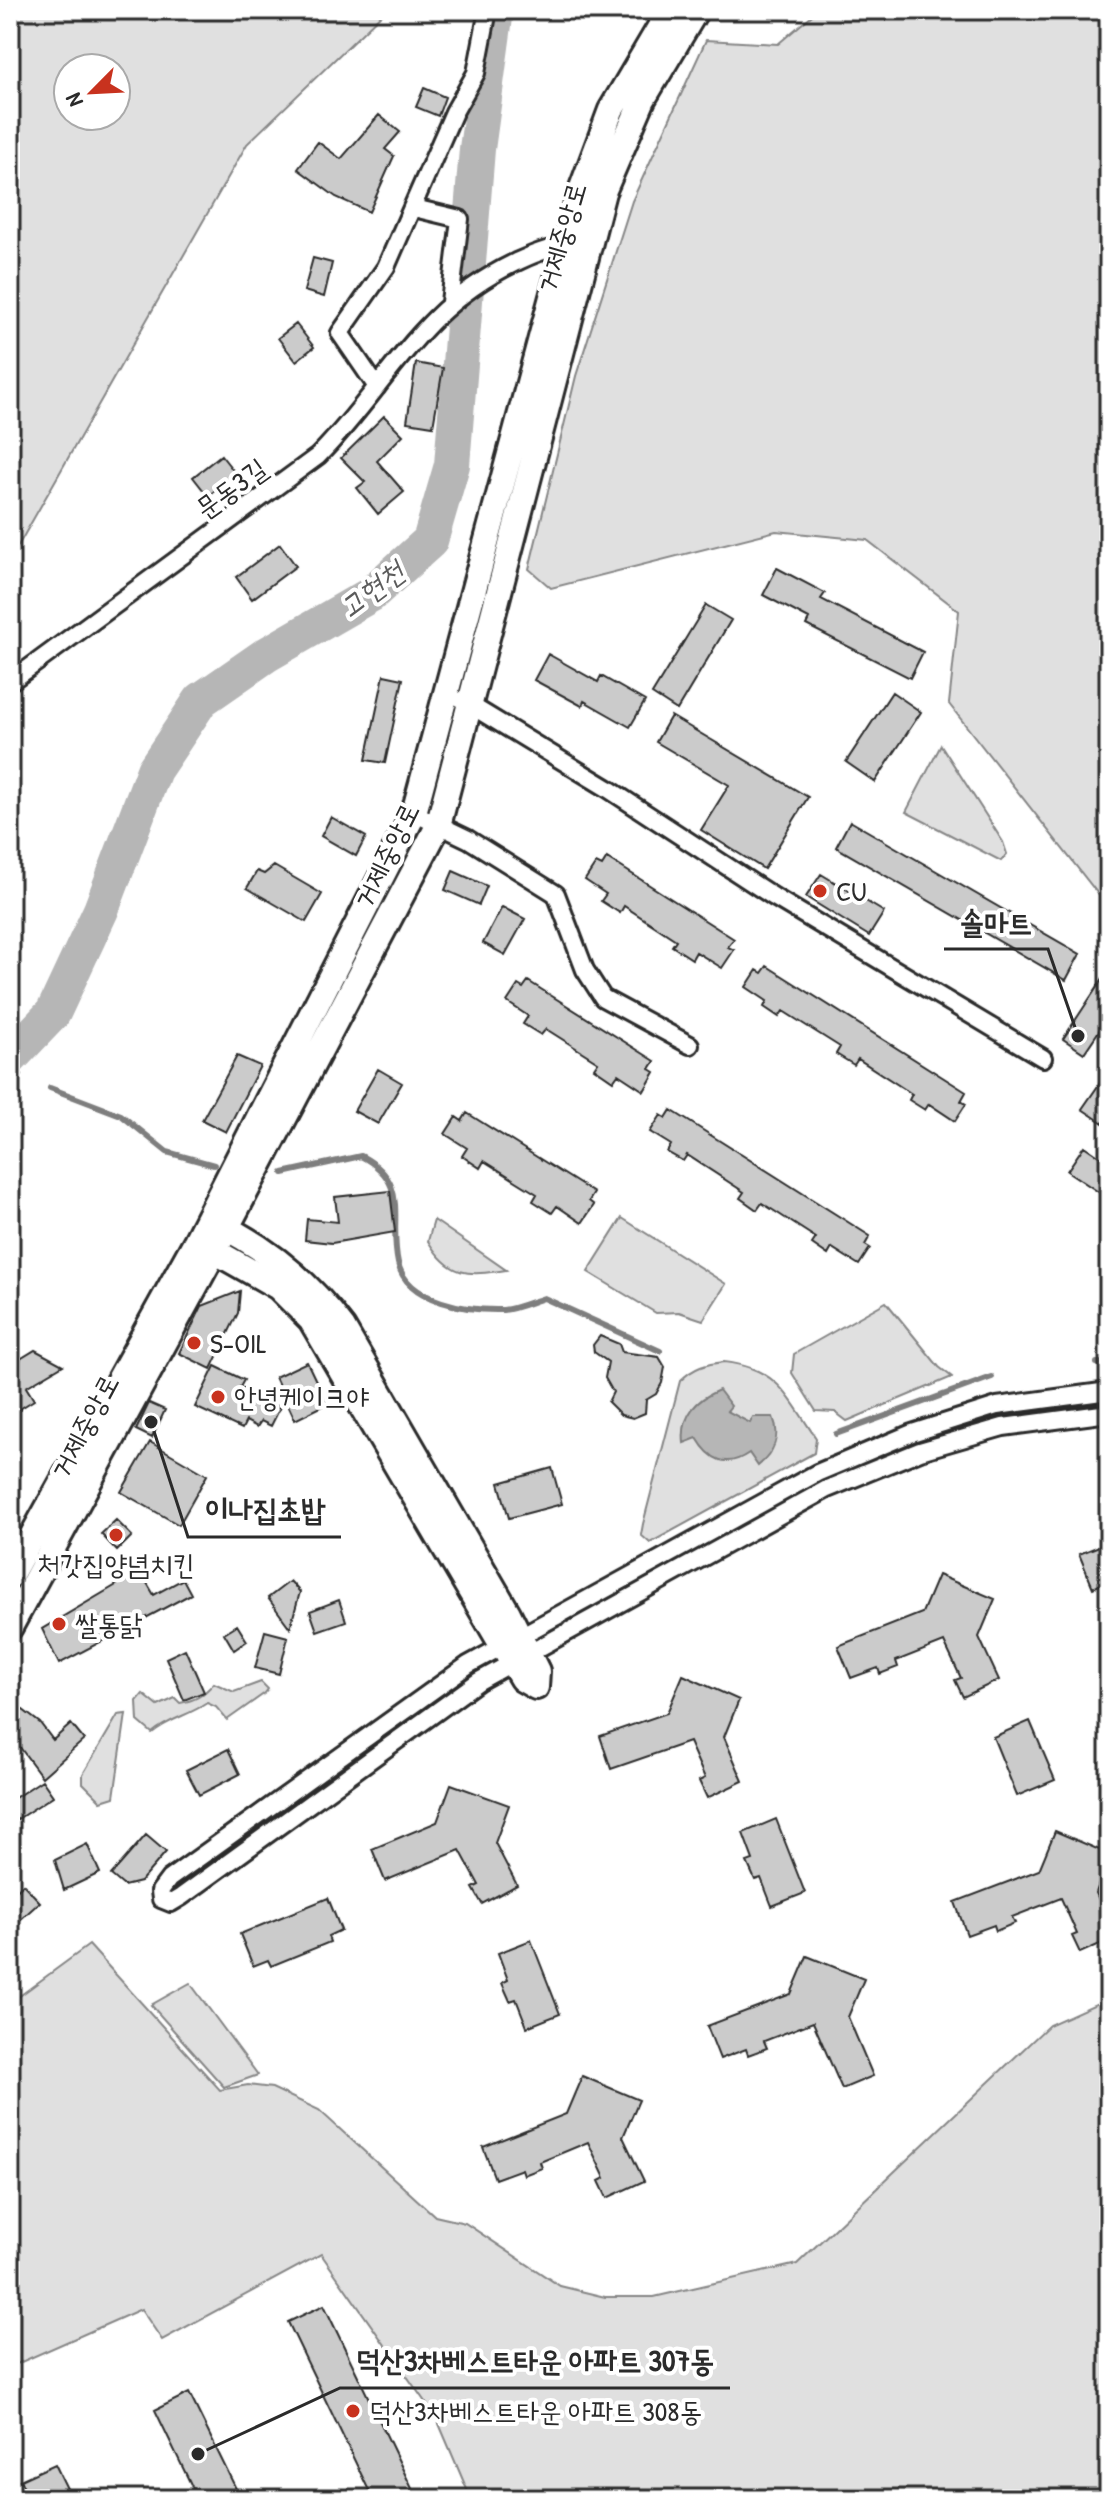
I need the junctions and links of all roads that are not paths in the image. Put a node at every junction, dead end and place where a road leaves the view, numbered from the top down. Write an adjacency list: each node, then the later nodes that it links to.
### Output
1 (488, 10): 4 (street)
2 (670, 10): 5 (main road, 거제중앙로)
3 (696, 10): 5 (main road, 거제중앙로)
4 (414, 208): 6 (street); 7 (street)
5 (575, 250): 6 (street, 문동3길); 9 (main road, 거제중앙로); 10 (main road, 거제중앙로)
6 (450, 302): 7 (street, 문동3길)
7 (377, 387): 8 (street, 문동3길)
8 (10, 682)
9 (446, 695): 10 (street); 11 (main road, 거제중앙로)
10 (472, 703): 12 (main road, 거제중앙로); 14 (street)
11 (414, 813): 12 (street); 16 (main road, 거제중앙로)
12 (438, 826): 13 (street); 15 (main road, 거제중앙로)
13 (690, 1045)
14 (1043, 1058)
15 (247, 1190): 16 (main road, 거제중앙로); 18 (main road)
16 (216, 1223): 17 (main road, 거제중앙로); 18 (main road)
17 (206, 1246): 18 (main road); 19 (main road, 거제중앙로); 22 (main road, 거제중앙로)
18 (251, 1257): 19 (main road); 24 (main road)
19 (181, 1312): 23 (main road, 거제중앙로)
20 (1109, 1391): 24 (street)
21 (1109, 1413): 24 (street)
22 (10, 1576)
23 (10, 1627)
24 (516, 1650): 24 (street)

